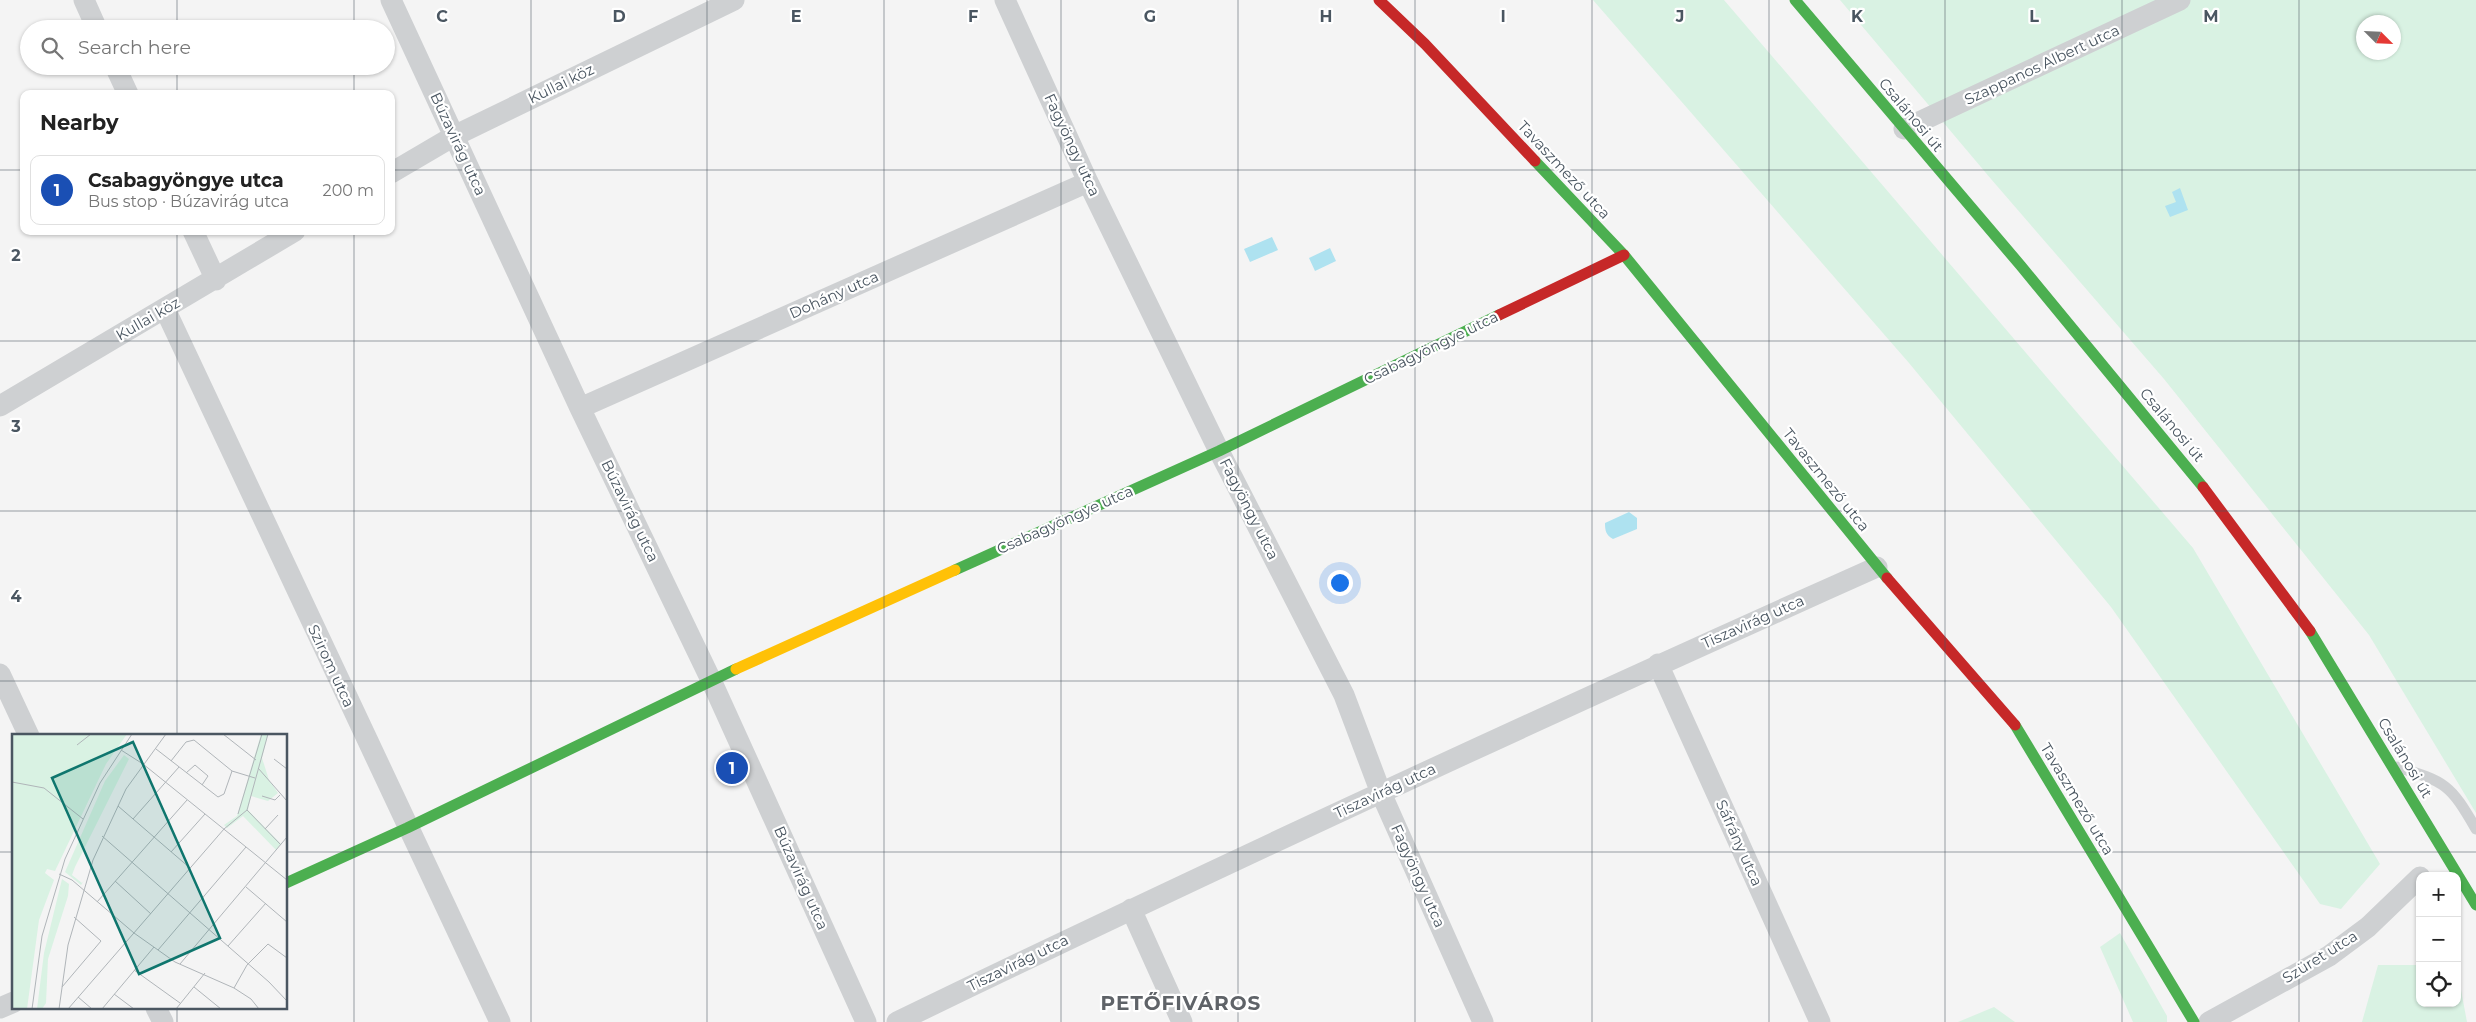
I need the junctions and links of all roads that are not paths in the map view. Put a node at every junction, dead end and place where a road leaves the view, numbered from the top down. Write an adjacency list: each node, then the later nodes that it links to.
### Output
1 (84, 0): 8 (street)
2 (391, 0): 12 (street, Búzavirág utca)
3 (734, 0): 12 (street, Kullai köz)
4 (1006, 0): 14 (street, Fagyöngy utca)
5 (1379, 0): 17 (street, Tavaszmező utca)
6 (1795, 0): 11 (street, Csalánosi út)
7 (2180, 0): 11 (street, Szappanos Albert utca)
8 (93, 20)
9 (119, 75): 10 (street)
10 (126, 90)
11 (1904, 129): 28 (street, Csalánosi út)
12 (454, 136): 13 (street, Kullai köz); 21 (street, Búzavirág utca)
13 (395, 172)
14 (1088, 182): 21 (street, Dohány utca); 22 (street, Fagyöngy utca)
15 (195, 235): 18 (street)
16 (289, 235): 18 (street, Kullai köz)
17 (1624, 255): 22 (street, Csabagyöngye utca); 23 (street, Tavaszmező utca)
18 (216, 280): 19 (street, Kullai köz)
19 (165, 309): 20 (street, Kullai köz); 30 (street, Szirom utca)
20 (0, 406)
21 (580, 408): 26 (street, Búzavirág utca)
22 (1219, 451): 26 (street, Csabagyöngye utca); 29 (street, Fagyöngy utca)
23 (1877, 568): 24 (street, Tiszavirág utca); 48 (street, Tavaszmező utca)
24 (1658, 664): 29 (street, Tiszavirág utca); 47 (street, Sáfrány utca)
25 (0, 674): 27 (street)
26 (711, 680): 30 (street, Csabagyöngye utca); 43 (street, Búzavirág utca)
27 (28, 734)
28 (2391, 765): 31 (lane); 32 (street, Csalánosi út)
29 (1381, 793): 37 (street, Tiszavirág utca); 46 (street, Fagyöngy utca)
30 (407, 828): 35 (street, Csabagyöngye utca); 42 (street, Szirom utca)
31 (2476, 829)
32 (2447, 857): 33 (street, Szüret utca); 36 (street, Csalánosi út)
33 (2426, 872)
34 (2416, 880): 49 (street, Szüret utca)
35 (288, 882)
36 (2476, 905)
37 (1131, 909): 44 (street, Tiszavirág utca); 45 (street)
38 (12, 1003): 39 (street)
39 (0, 1008)
40 (157, 1010): 41 (street)
41 (163, 1022)
42 (500, 1022)
43 (866, 1022)
44 (897, 1022)
45 (1182, 1022)
46 (1483, 1022)
47 (1820, 1022)
48 (2194, 1022)
49 (2209, 1022)

